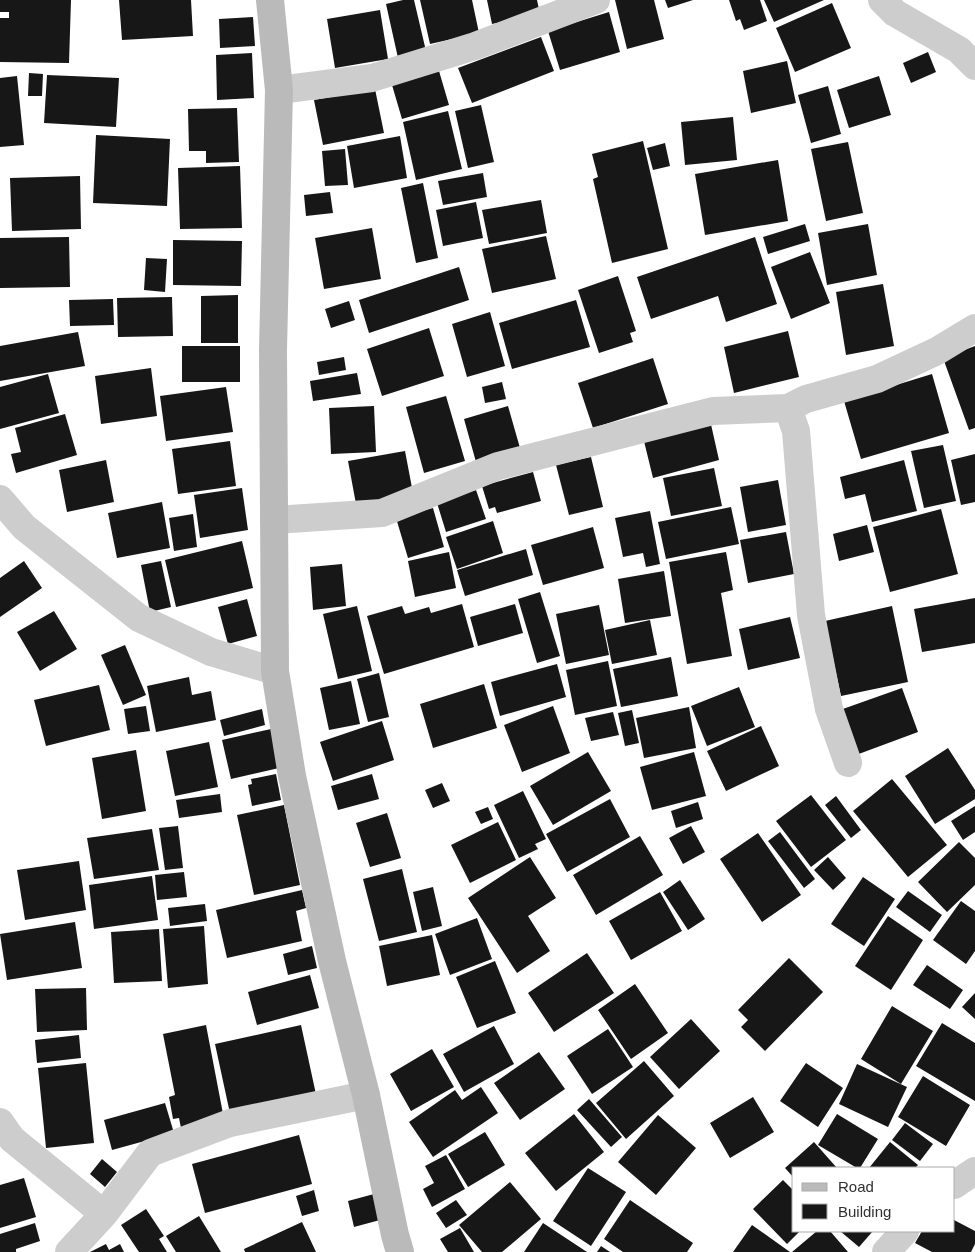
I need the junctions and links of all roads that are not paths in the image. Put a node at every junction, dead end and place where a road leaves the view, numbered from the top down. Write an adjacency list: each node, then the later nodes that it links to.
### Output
1 (270, 0): 5 (main road)
2 (596, 0): 5 (street)
3 (882, 0): 4 (street)
4 (975, 66)
5 (279, 90): 9 (main road)
6 (975, 328): 7 (street)
7 (788, 408): 9 (street); 11 (street)
8 (0, 499): 10 (street)
9 (274, 520): 10 (main road)
10 (276, 671): 12 (main road)
11 (848, 763)
12 (366, 1095): 16 (street); 19 (main road)
13 (0, 1122): 16 (street)
14 (975, 1171): 15 (street)
15 (955, 1184)
16 (104, 1214): 18 (street)
17 (905, 1232): 20 (street)
18 (69, 1252)
19 (400, 1252)
20 (886, 1252)

